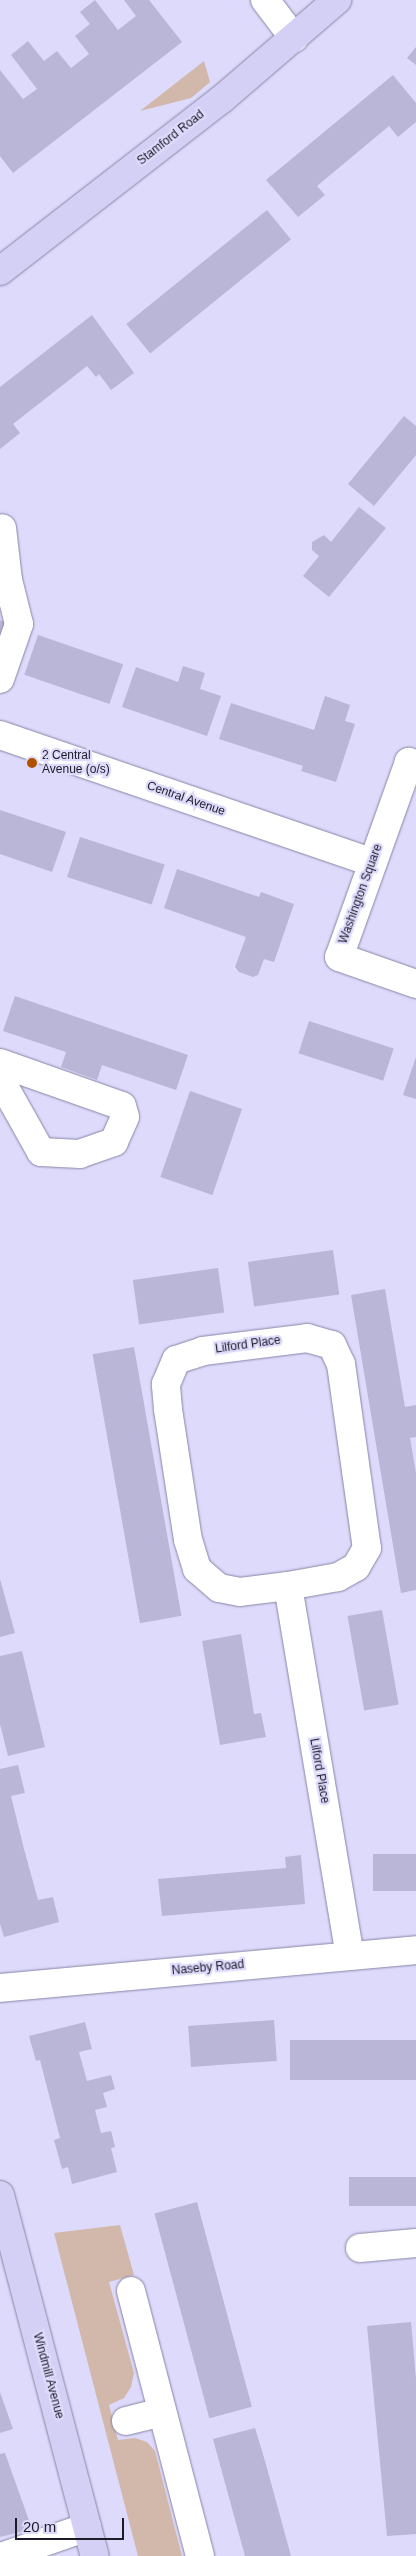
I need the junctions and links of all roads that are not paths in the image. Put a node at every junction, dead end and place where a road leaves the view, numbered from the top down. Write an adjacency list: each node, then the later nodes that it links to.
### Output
1 (265, 0): 3 (street)
2 (337, 0): 3 (main road, Stamford Road)
3 (294, 38): 4 (main road, Stamford Road)
4 (0, 271)
5 (2, 528): 6 (street)
6 (0, 679)
7 (0, 735): 9 (street, Central Avenue)
8 (416, 765): 9 (street, Washington Square)
9 (373, 863): 10 (street, Washington Square)
10 (416, 984)
11 (0, 1063): 12 (street)
12 (0, 1079)
13 (288, 1586): 13 (street, Lilford Place); 15 (street, Lilford Place)
14 (416, 1950): 15 (street, Naseby Road)
15 (350, 1956): 16 (street, Naseby Road)
16 (0, 1988)
17 (0, 2195): 23 (main road, Windmill Avenue)
18 (416, 2243): 19 (street)
19 (360, 2248)
20 (131, 2292): 21 (street)
21 (162, 2412): 22 (street); 26 (street)
22 (126, 2421)
23 (87, 2527): 24 (street); 25 (main road, Windmill Avenue)
24 (4, 2556)
25 (95, 2556)
26 (200, 2556)

